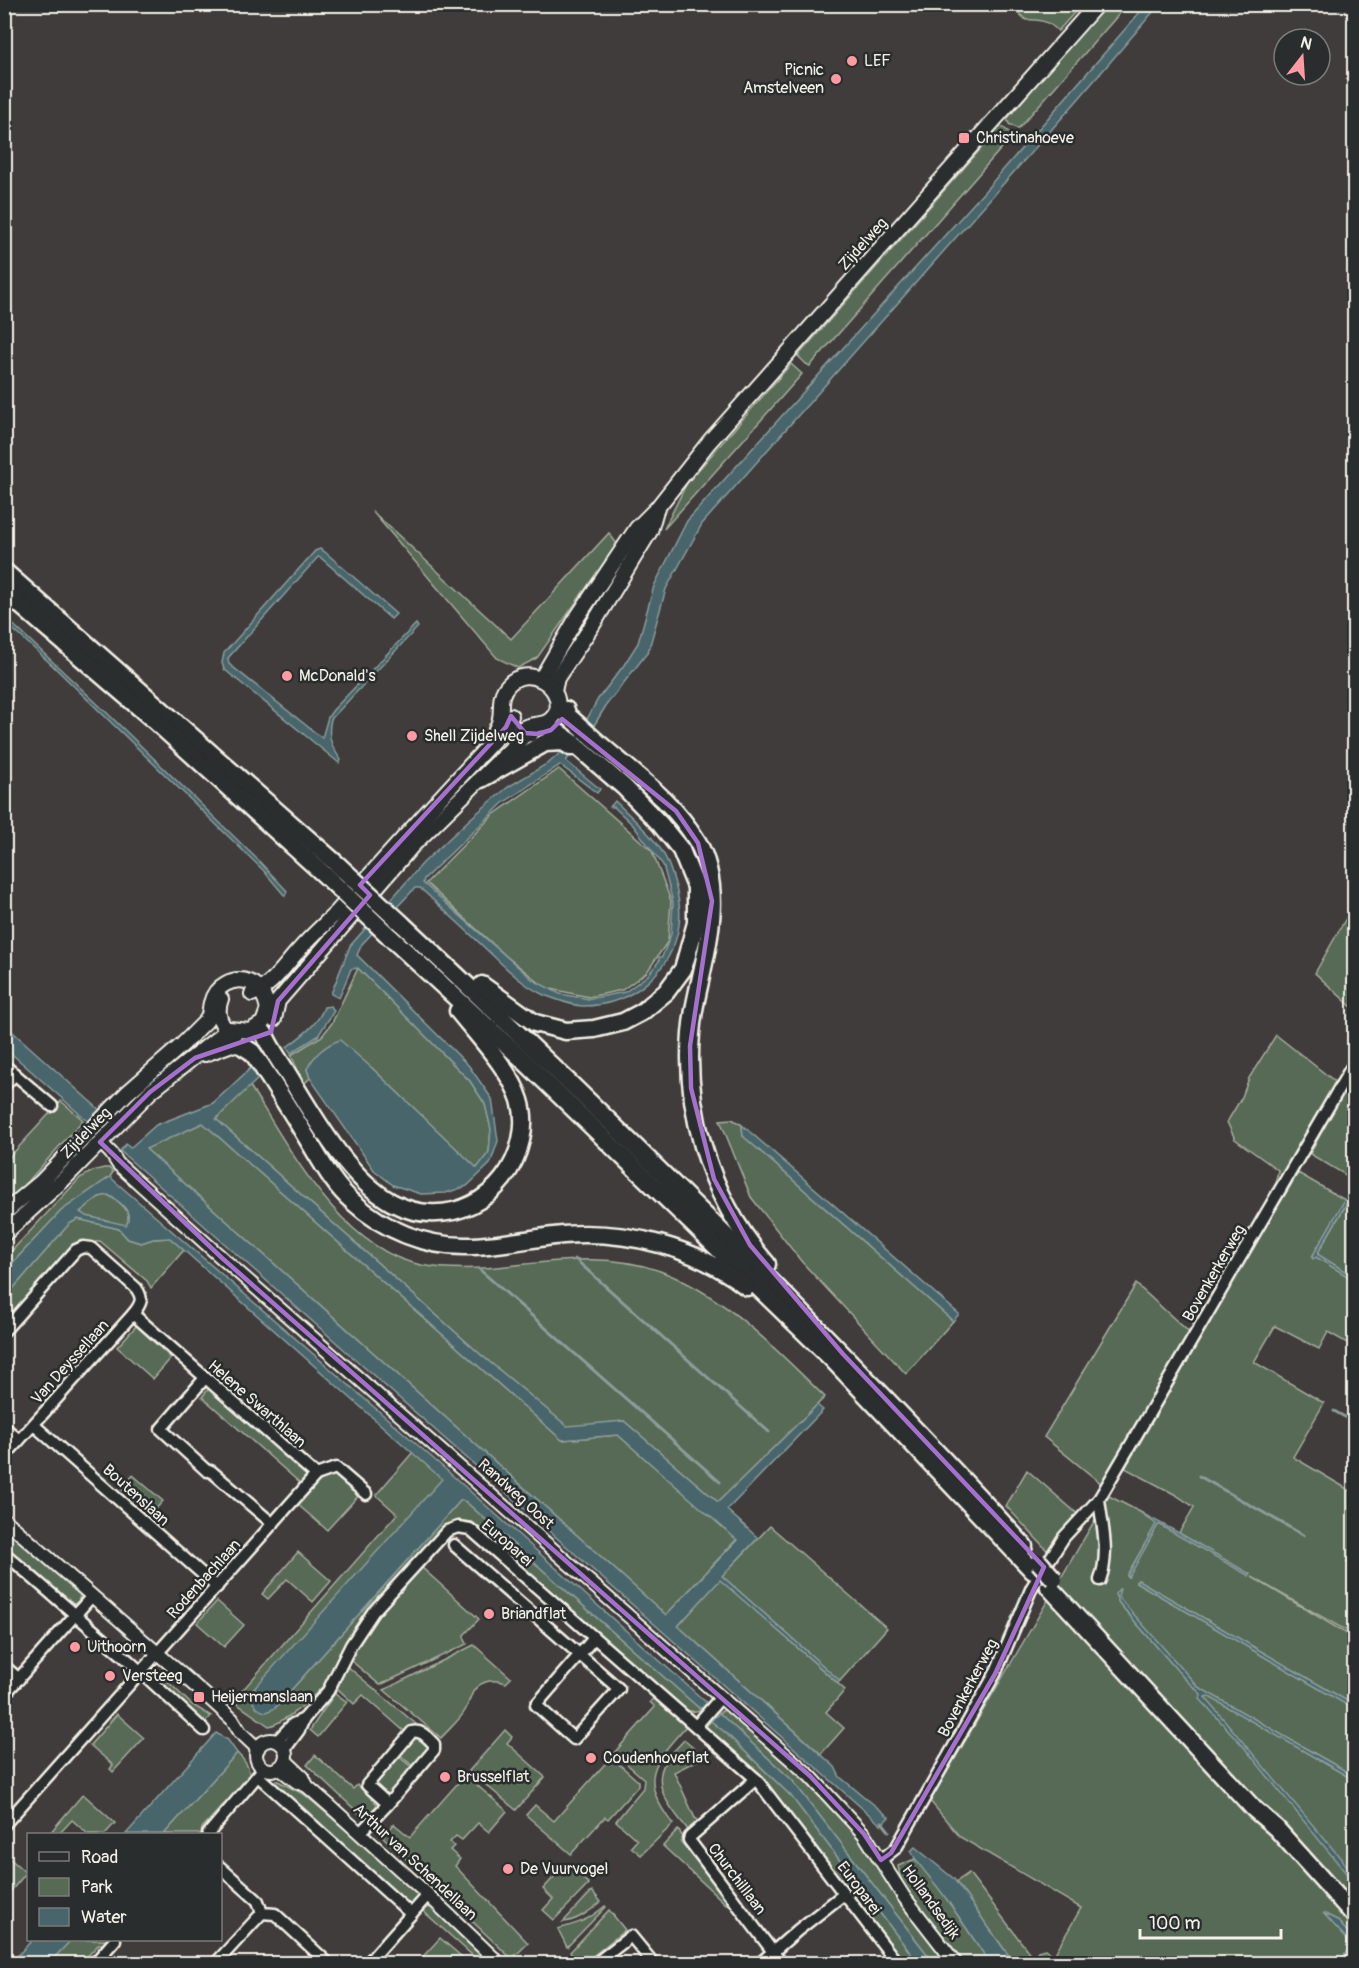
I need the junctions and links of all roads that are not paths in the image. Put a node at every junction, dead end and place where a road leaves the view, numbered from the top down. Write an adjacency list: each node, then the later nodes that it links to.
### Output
1 (1097, 4): 2 (main road, Zijdelweg)
2 (657, 508): 5 (main road, Zijdelweg); 6 (main road, Zijdelweg)
3 (4, 571): 12 (highway)
4 (4, 591): 12 (highway)
5 (537, 678): 6 (main road); 7 (main road)
6 (558, 690): 8 (main road)
7 (507, 716): 9 (main road); 15 (main road)
8 (559, 718): 9 (main road); 9 (main road); 10 (highway); 30 (highway)
9 (526, 732): 11 (main road)
10 (587, 756): 11 (highway); 13 (highway)
11 (481, 779): 16 (main road)
12 (333, 872): 13 (highway, bridge); 14 (highway, bridge)
13 (401, 923): 30 (highway)
14 (429, 972): 18 (highway); 30 (highway)
15 (255, 989): 16 (main road); 17 (main road); 18 (main road)
16 (272, 1005): 18 (main road)
17 (214, 1014): 18 (main road); 26 (main road, Zijdelweg)
18 (251, 1034): 19 (main road, Zijdelweg); 19 (main road, Zijdelweg); 30 (highway)
19 (195, 1058): 25 (main road, Zijdelweg)
20 (1354, 1063): 38 (street, Bovenkerkerweg)
21 (4, 1065): 22 (street)
22 (15, 1074): 23 (street); 24 (street)
23 (4, 1086)
24 (52, 1106)
25 (98, 1144): 27 (main road, Zijdelweg); 56 (street, Randweg Oost)
26 (4, 1213)
27 (4, 1234)
28 (133, 1314): 29 (street); 31 (street, Helene Swarthlaan); 32 (street, Van Deyssellaan)
29 (4, 1331)
30 (837, 1357): 72 (highway)
31 (205, 1378): 36 (street, Helene Swarthlaan); 40 (street)
32 (34, 1425): 34 (street, Van Deyssellaan); 46 (street, Boutenslaan)
33 (4, 1427): 34 (street)
34 (19, 1440): 35 (street, Van Deyssellaan)
35 (4, 1456)
36 (316, 1475): 37 (street); 40 (street, Rodenbachlaan)
37 (366, 1494)
38 (1099, 1499): 45 (street); 66 (street, Bovenkerkerweg)
39 (4, 1519): 47 (street, Arthur van Schendellaan)
40 (273, 1524): 46 (street, Rodenbachlaan)
41 (454, 1545): 44 (street)
42 (4, 1553): 48 (street)
43 (502, 1558): 44 (street); 49 (street, Europarei); 59 (street, Europarei)
44 (488, 1574): 51 (street)
45 (1100, 1580)
46 (217, 1587): 50 (street, Rodenbachlaan)
47 (92, 1596): 48 (street); 50 (street, Arthur van Schendellaan)
48 (75, 1615): 53 (street); 54 (street)
49 (594, 1638): 51 (street); 57 (street, Europarei)
50 (158, 1653): 53 (street, Rodenbachlaan); 59 (street, Arthur van Schendellaan)
51 (580, 1655): 51 (street)
52 (4, 1666): 54 (street)
53 (140, 1673): 58 (street); 63 (street, Rodenbachlaan)
54 (19, 1679): 55 (street)
55 (4, 1695)
56 (721, 1697): 57 (street); 66 (street, Randweg Oost)
57 (696, 1726): 61 (street, Europarei)
58 (204, 1730)
59 (275, 1751): 60 (street); 60 (street); 65 (street, Arthur van Schendellaan)
60 (261, 1772): 64 (street); 71 (street)
61 (756, 1779): 68 (street, Europarei); 74 (street, Churchilllaan)
62 (388, 1804): 62 (street); 65 (street)
63 (4, 1825)
64 (209, 1833)
65 (360, 1833): 69 (street, Arthur van Schendellaan)
66 (881, 1860): 85 (street, Hollandsedijk)
67 (222, 1869): 70 (street)
68 (844, 1894): 74 (street); 84 (street, Europarei)
69 (428, 1895): 71 (street); 79 (street, Arthur van Schendellaan)
70 (262, 1913): 76 (street); 77 (street)
71 (411, 1914): 78 (street)
72 (1354, 1915)
73 (114, 1941): 75 (street)
74 (772, 1951): 82 (street); 83 (street)
75 (94, 1964)
76 (215, 1964)
77 (329, 1964)
78 (367, 1964)
79 (500, 1964)
80 (595, 1964): 81 (street)
81 (654, 1964)
82 (759, 1964)
83 (782, 1964)
84 (898, 1964)
85 (956, 1964)

